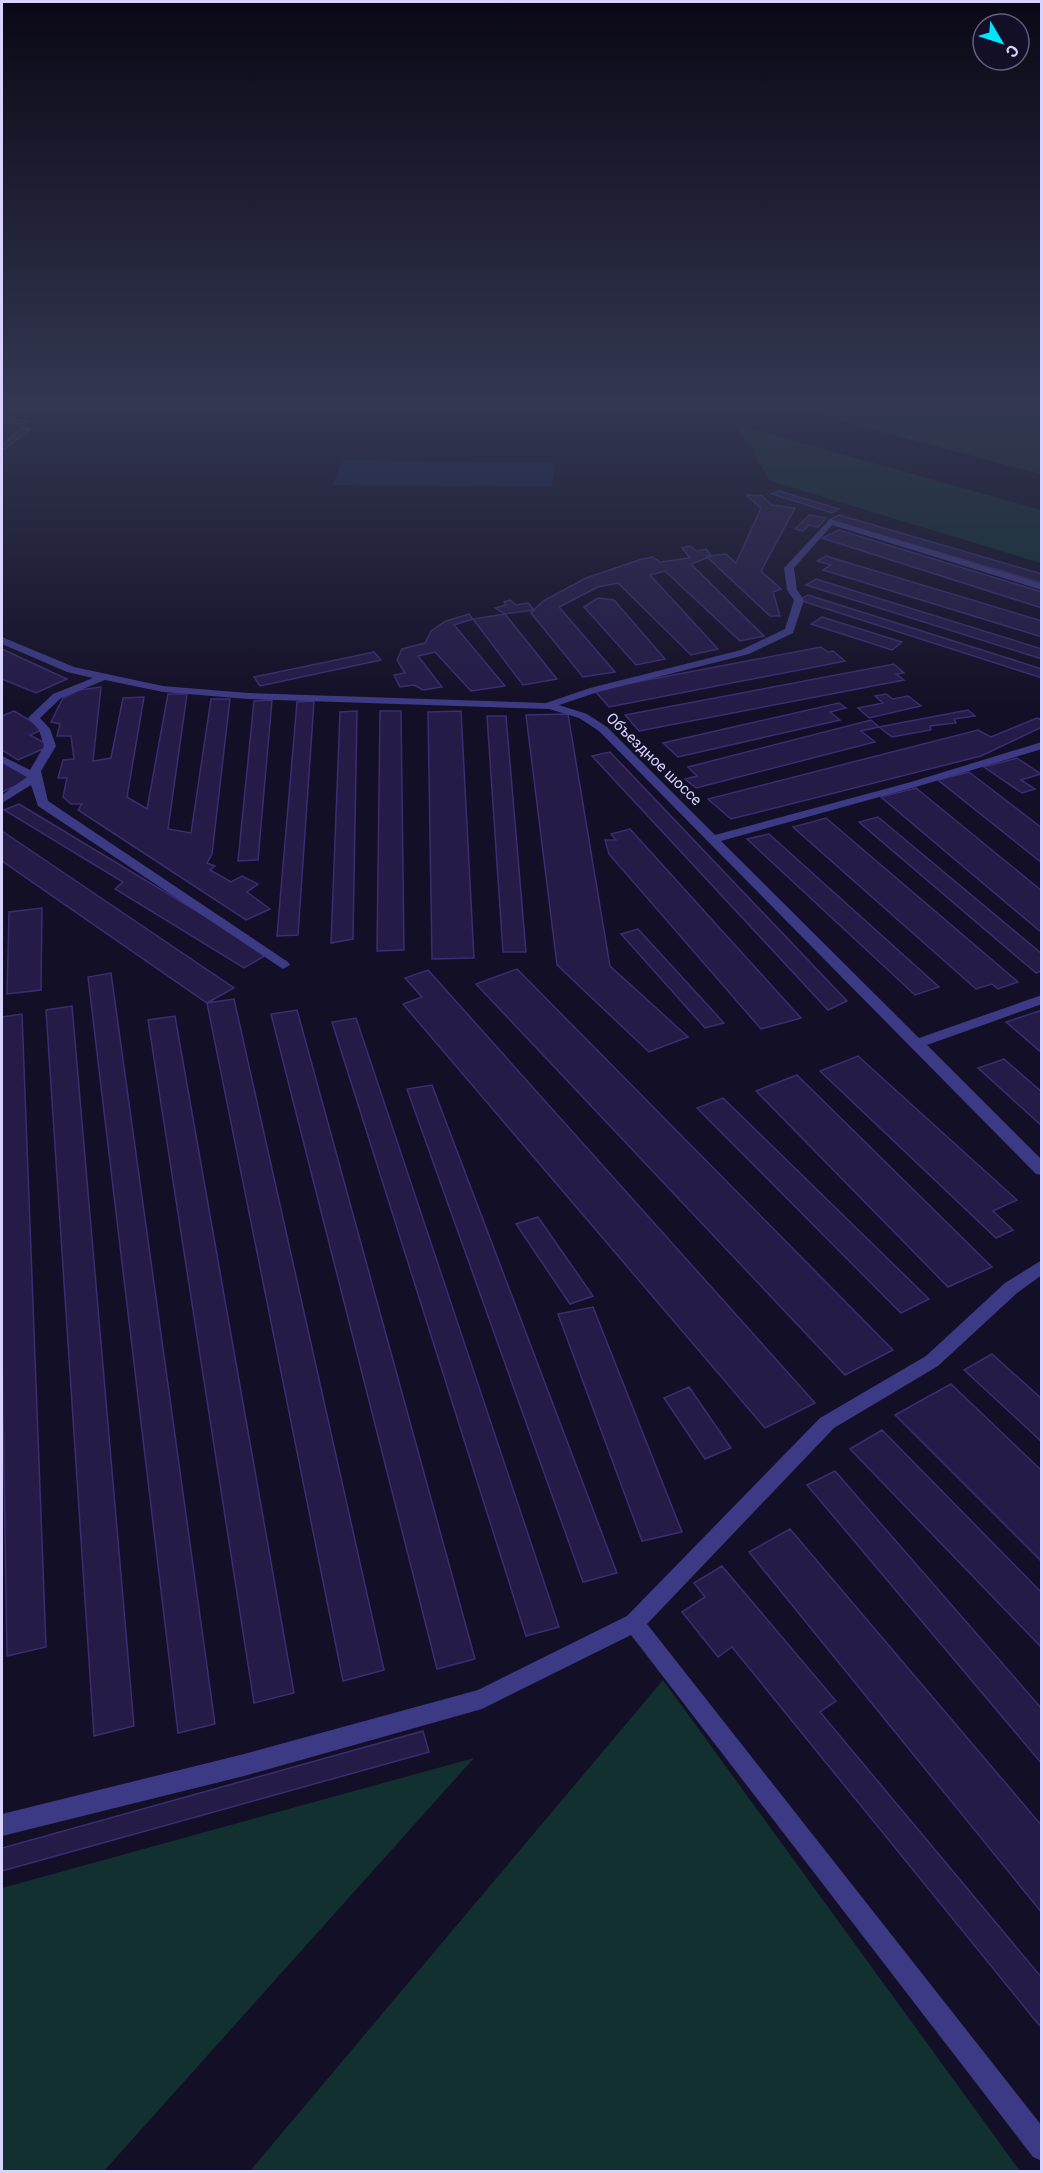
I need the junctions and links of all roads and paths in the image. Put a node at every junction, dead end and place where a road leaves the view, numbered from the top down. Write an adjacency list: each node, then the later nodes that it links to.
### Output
1 (1041, 587): 4 (street)
2 (2, 640): 3 (street, Объездное шоссе)
3 (101, 678): 4 (street, Объездное шоссе); 7 (street)
4 (547, 706): 9 (street, Объездное шоссе)
5 (1041, 745): 9 (street)
6 (2, 759): 7 (street)
7 (35, 777): 8 (street); 10 (street)
8 (2, 800)
9 (713, 839): 12 (street, Объездное шоссе)
10 (283, 965)
11 (1041, 999): 12 (street)
12 (916, 1044): 13 (street, Объездное шоссе)
13 (1041, 1170)
14 (1041, 1266): 15 (street)
15 (634, 1623): 16 (street); 17 (street)
16 (2, 1825)
17 (1041, 2148)

